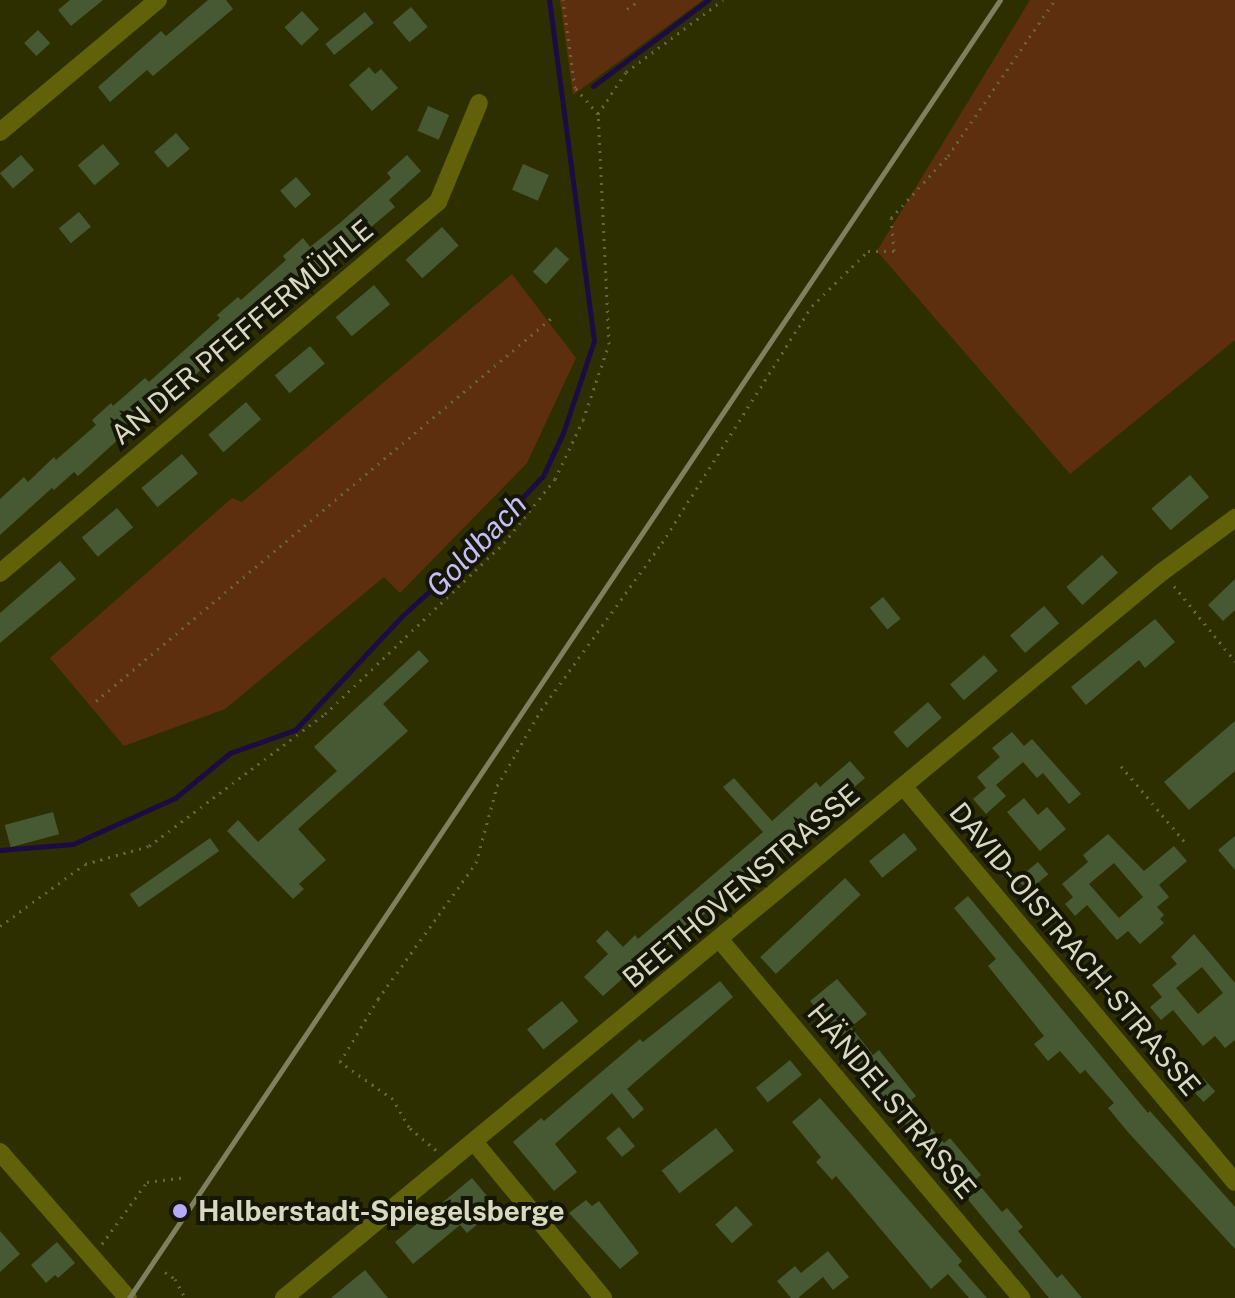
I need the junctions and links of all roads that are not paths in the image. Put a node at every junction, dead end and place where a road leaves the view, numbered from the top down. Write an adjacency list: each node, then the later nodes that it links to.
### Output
1 (158, 0): 3 (street)
2 (479, 103): 5 (street, AN DER PFEFFERMÜHLE)
3 (0, 132)
4 (1235, 518): 6 (street, BEETHOVENSTRASSE)
5 (0, 573)
6 (904, 787): 7 (street, BEETHOVENSTRASSE); 10 (street, DAVID-OISTRACH-STRASSE)
7 (720, 940): 8 (street, BEETHOVENSTRASSE); 14 (street, HÄNDELSTRASSE)
8 (475, 1143): 12 (street, BEETHOVENSTRASSE); 13 (street)
9 (0, 1152): 11 (street)
10 (1235, 1182)
11 (128, 1298)
12 (284, 1298)
13 (603, 1298)
14 (1021, 1298)

